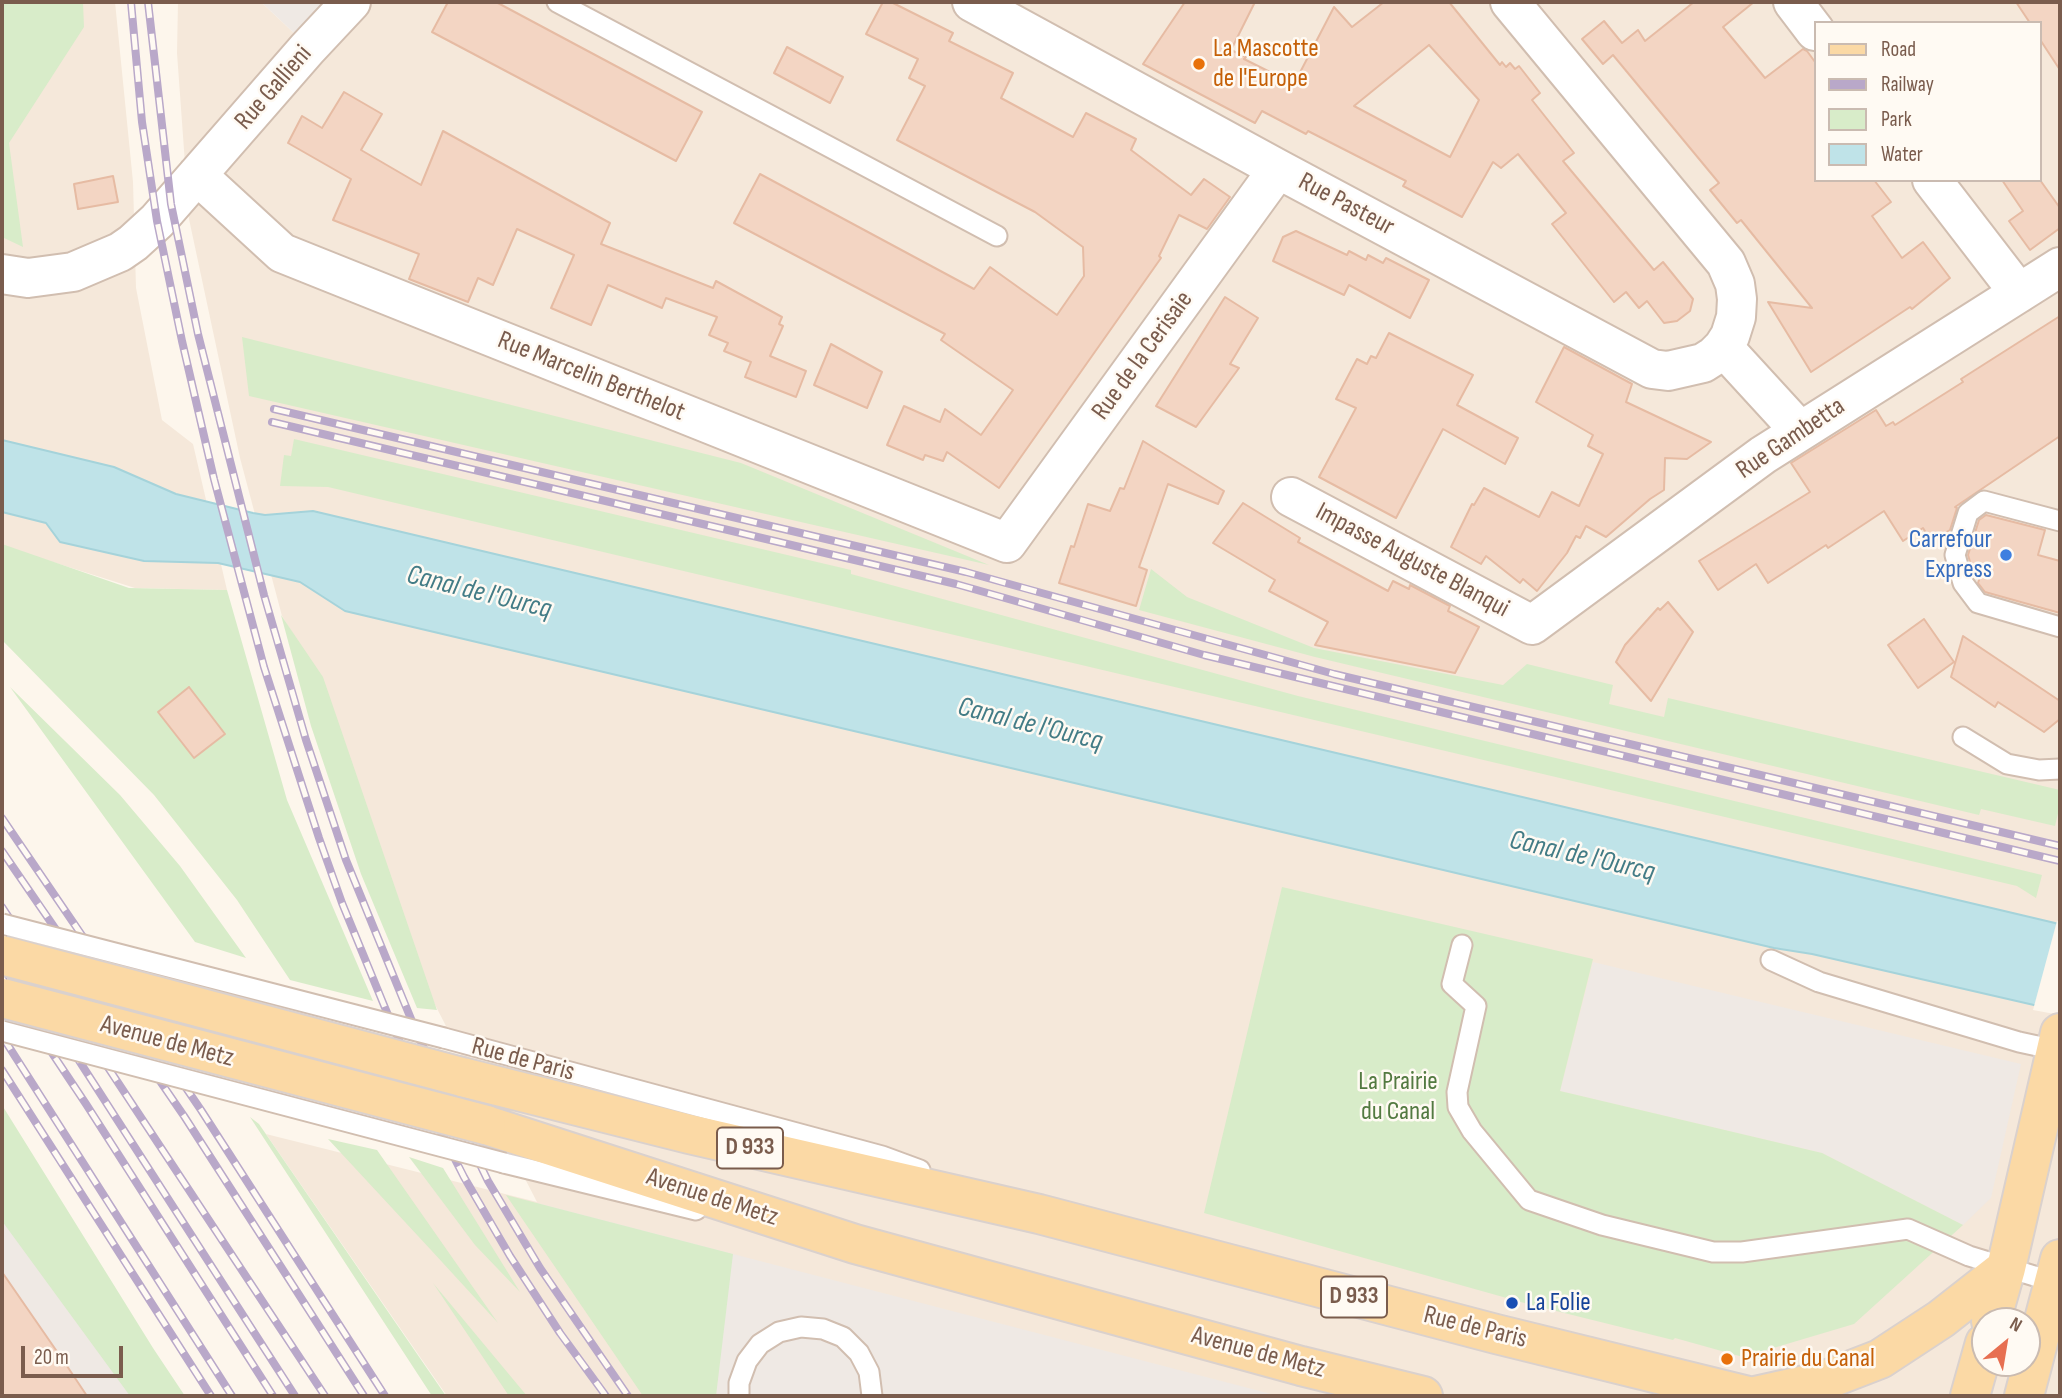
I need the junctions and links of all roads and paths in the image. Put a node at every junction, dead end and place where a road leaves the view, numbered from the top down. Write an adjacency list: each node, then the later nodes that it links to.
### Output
1 (351, 2): 8 (street, Rue Gallieni)
2 (556, 2): 10 (lane)
3 (972, 2): 7 (street, Rue Pasteur)
4 (1510, 2): 14 (street)
5 (1793, 2): 6 (street)
6 (1814, 30)
7 (1278, 169): 14 (street, Rue Pasteur); 18 (street, Rue de la Cerisaie)
8 (197, 175): 12 (street, Rue Gallieni); 18 (street, Rue Marcelin Berthelot)
9 (1934, 182): 13 (street)
10 (998, 236)
11 (2060, 267): 13 (street, Rue Gambetta)
12 (2, 274)
13 (2019, 293): 15 (street, Rue Gambetta)
14 (1723, 347): 15 (street)
15 (1800, 430): 19 (street, Rue Gambetta)
16 (1291, 497): 19 (street, Impasse Auguste Blanqui)
17 (2060, 521): 20 (lane)
18 (1007, 543)
19 (1532, 625)
20 (2060, 627)
21 (1963, 737): 22 (lane)
22 (2060, 769)
23 (2, 924): 30 (lane, Rue de Paris, bridge)
24 (1462, 945): 32 (lane)
25 (2, 955): 30 (main road, Rue de Paris / D 933, bridge)
26 (1771, 960): 29 (lane)
27 (2, 998): 31 (main road, Avenue de Metz / D 933, bridge)
28 (2, 1031): 31 (lane, bridge)
29 (2059, 1040): 32 (main road)
30 (1040, 1214): 39 (main road, Rue de Paris / D 933)
31 (855, 1244): 38 (main road, Avenue de Metz / D 933)
32 (2006, 1268): 33 (lane); 34 (main road); 40 (main road)
33 (2058, 1276): 42 (main road)
34 (1995, 1307)
35 (1975, 1377): 41 (main road)
36 (739, 1396): 37 (lane)
37 (873, 1396)
38 (1423, 1396)
39 (1748, 1396)
40 (1755, 1396)
41 (1970, 1396)
42 (2024, 1396)

